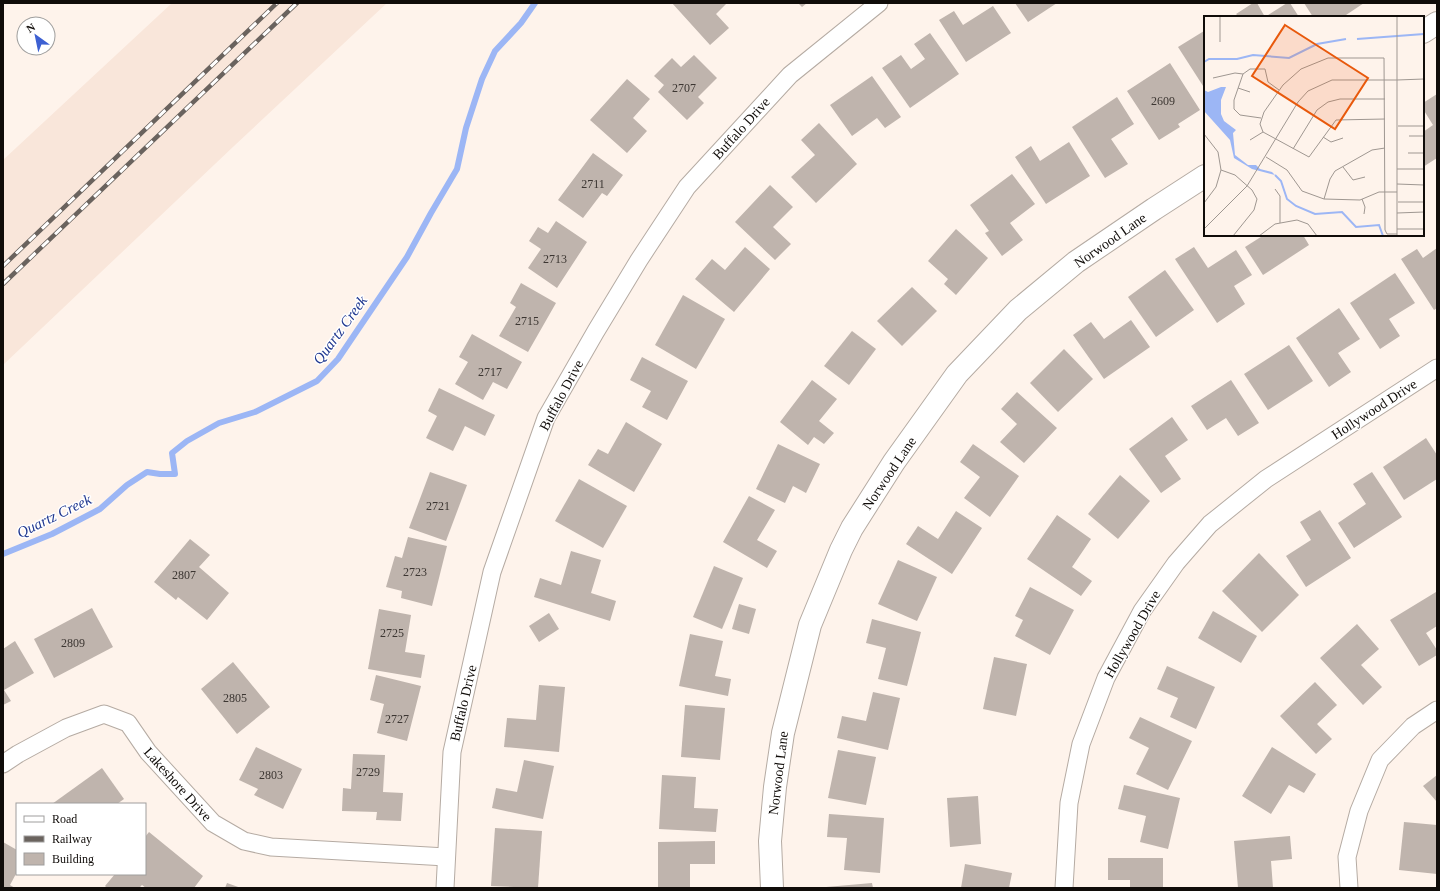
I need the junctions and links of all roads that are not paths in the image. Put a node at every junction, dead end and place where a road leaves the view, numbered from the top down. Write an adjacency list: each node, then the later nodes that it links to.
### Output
1 (879, 3): 8 (street, Buffalo Drive)
2 (1437, 23): 3 (street)
3 (1424, 31)
4 (1204, 177): 10 (street, Norwood Lane)
5 (1437, 368): 11 (street, Hollywood Drive)
6 (1437, 710): 12 (street)
7 (3, 764): 8 (street, Lakeshore Drive)
8 (446, 857): 9 (street, Buffalo Drive)
9 (445, 888)
10 (772, 888)
11 (1064, 888)
12 (1349, 888)

